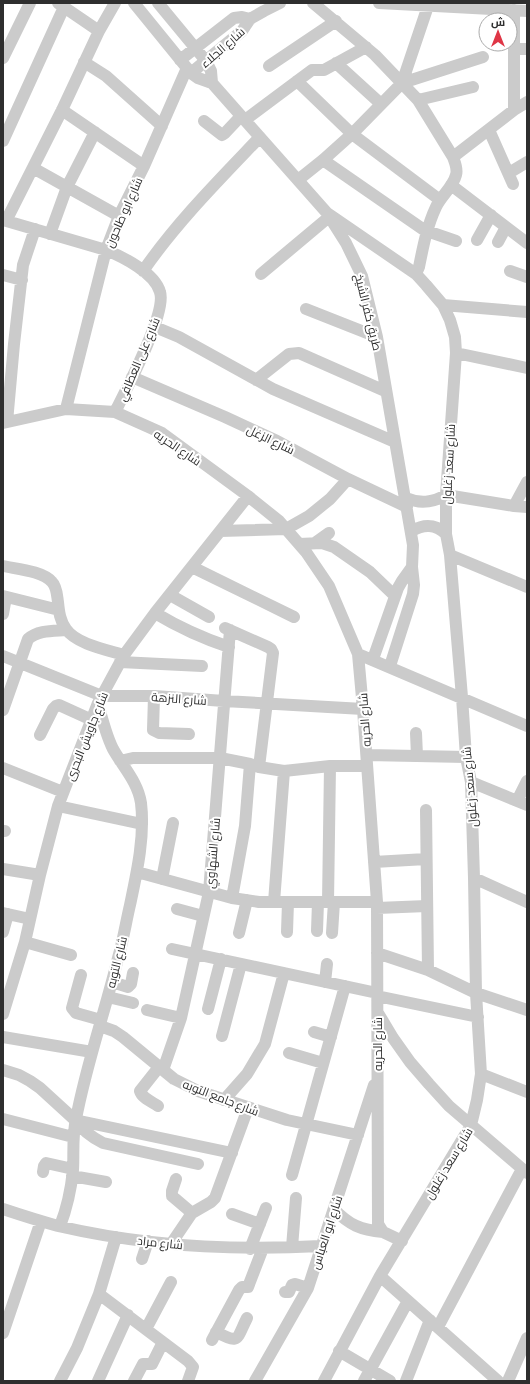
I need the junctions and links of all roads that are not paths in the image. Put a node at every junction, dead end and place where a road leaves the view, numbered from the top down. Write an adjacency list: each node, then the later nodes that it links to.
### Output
1 (30, 3): 21 (street)
2 (115, 3): 15 (street)
3 (134, 3): 26 (street, طريق كفر الشيخ)
4 (158, 3): 18 (street, طريق كفر الشيخ)
5 (280, 3): 13 (street, شارع الجلاء)
6 (313, 3): 14 (street)
7 (387, 3): 8 (street)
8 (429, 4): 10 (street); 29 (street)
9 (61, 5): 15 (street); 43 (street)
10 (472, 6): 11 (street)
11 (493, 6): 12 (street)
12 (523, 9): 16 (street)
13 (250, 19): 18 (street, شارع الجلاء); 22 (street, شارع الجلاء)
14 (336, 21): 17 (street); 25 (street)
15 (99, 30): 23 (street)
16 (518, 31)
17 (366, 47): 24 (street); 29 (street)
18 (195, 48): 22 (street, طريق كفر الشيخ); 26 (street, شارع الجلاء)
19 (514, 52): 35 (street)
20 (483, 57): 29 (street)
21 (3, 58)
22 (206, 61): 26 (street, شارع الجلاء); 28 (street, طريق كفر الشيخ)
23 (84, 62): 34 (street); 38 (street)
24 (336, 63): 27 (street); 33 (street)
25 (269, 66)
26 (186, 67): 28 (street, طريق كفر الشيخ); 38 (street, شارع ابو طاحون)
27 (297, 81): 36 (street); 41 (street)
28 (212, 83): 36 (street, طريق كفر الشيخ)
29 (402, 83): 31 (street); 33 (street)
30 (473, 87): 31 (street)
31 (418, 100): 44 (street)
32 (527, 102): 35 (street)
33 (381, 104): 41 (street)
34 (62, 110): 40 (street); 48 (street)
35 (514, 110): 39 (street)
36 (243, 118): 37 (street); 42 (street, طريق كفر الشيخ)
37 (204, 121)
38 (162, 126): 47 (street, شارع ابو طاحون)
39 (489, 130): 44 (street); 46 (street)
40 (95, 132): 47 (street); 51 (street)
41 (352, 134): 45 (street); 52 (street)
42 (260, 137): 49 (street, طريق كفر الشيخ); 67 (street)
43 (3, 140)
44 (453, 157): 50 (street)
45 (324, 160): 49 (street); 59 (street)
46 (527, 162)
47 (144, 166): 55 (street, شارع ابو طاحون)
48 (33, 168): 51 (street); 56 (street)
49 (298, 180): 53 (street, طريق كفر الشيخ)
50 (451, 185): 52 (street); 54 (street)
51 (68, 187): 55 (street); 60 (street)
52 (440, 200): 59 (street)
53 (328, 215): 69 (street); 70 (street, شارع سعد زغلول); 77 (street, طريق كفر الشيخ)
54 (491, 215): 57 (street); 61 (street)
55 (119, 216): 65 (street, شارع ابو طاحون)
56 (5, 220): 58 (street, شارع على العطافي)
57 (506, 227): 63 (street); 64 (street)
58 (35, 229): 60 (street, شارع على العطافي); 72 (street)
59 (427, 232): 62 (street); 70 (street)
60 (50, 234): 65 (street, شارع على العطافي)
61 (477, 240)
62 (456, 241)
63 (498, 242)
64 (527, 243)
65 (106, 250): 67 (street, شارع على العطافي); 85 (street, شارع ابو طاحون)
66 (510, 270): 71 (street)
67 (143, 271): 76 (street, شارع على العطافي)
68 (3, 274): 72 (street)
69 (262, 274)
70 (416, 274): 73 (street, شارع سعد زغلول)
71 (527, 277)
72 (22, 280): 78 (street)
73 (443, 305): 75 (street); 79 (street, شارع سعد زغلول)
74 (306, 309): 77 (street)
75 (527, 312)
76 (155, 327): 81 (street, شارع على العطافي); 82 (street)
77 (377, 337): 83 (street, طريق كفر الشيخ)
78 (8, 342): 84 (street)
79 (456, 353): 80 (street); 91 (street, شارع سعد زغلول)
80 (527, 368)
81 (132, 377): 86 (street, شارع على العطافي); 89 (street, شارع الزغل)
82 (256, 380): 83 (street); 88 (street)
83 (386, 391): 88 (street, طريق كفر الشيخ)
84 (6, 396): 87 (street)
85 (66, 409): 86 (street, شارع الحريه); 87 (street, شارع الحريه)
86 (115, 412): 92 (street, شارع الحريه)
87 (5, 422)
88 (395, 442): 93 (street, طريق كفر الشيخ)
89 (348, 479): 93 (street, شارع الزغل); 96 (street)
90 (527, 482): 94 (street)
91 (446, 495): 93 (street, شارع الزغل); 94 (street); 100 (street, شارع سعد زغلول)
92 (248, 496): 96 (street, شارع الحريه); 97 (street, شارع جاويش البحرى)
93 (406, 503): 98 (street, طريق كفر الشيخ)
94 (514, 506): 95 (street)
95 (527, 507)
96 (286, 529): 97 (street); 102 (street, شارع الحريه)
97 (220, 531): 105 (street, شارع جاويش البحرى)
98 (412, 531): 100 (street); 106 (street, طريق كفر الشيخ)
99 (329, 533): 101 (street)
100 (446, 534): 103 (street, شارع سعد زغلول)
101 (315, 543): 102 (street); 110 (street)
102 (300, 544): 118 (street, شارع الحريه)
103 (450, 555): 107 (street); 126 (street, شارع سعد زغلول)
104 (3, 566): 111 (street)
105 (192, 567): 108 (street, شارع جاويش البحرى); 115 (street)
106 (412, 567): 110 (street); 124 (street, طريق كفر الشيخ)
107 (527, 587)
108 (170, 595): 112 (street, شارع جاويش البحرى); 114 (street)
109 (4, 596): 111 (street); 113 (street)
110 (395, 596): 121 (street)
111 (59, 610): 116 (street)
112 (155, 613): 117 (street); 120 (street, شارع جاويش البحرى)
113 (3, 614)
114 (209, 617)
115 (294, 617)
116 (66, 630): 120 (street); 122 (street)
117 (229, 647): 128 (street, شارع الشهاوي); 129 (street, شارع الشهاوي)
118 (358, 654): 121 (street); 130 (street, شارع الحريه)
119 (3, 656): 122 (street, شارع النزهة)
120 (122, 659): 123 (street); 127 (street, شارع جاويش البحرى)
121 (373, 659): 124 (street)
122 (19, 662): 127 (street, شارع النزهة); 131 (street)
123 (202, 666)
124 (390, 666): 126 (street)
125 (154, 696): 127 (street, شارع النزهة); 128 (street, شارع النزهة); 135 (street)
126 (462, 697): 133 (street); 138 (street, شارع سعد زغلول)
127 (100, 700): 132 (street, شارع جاويش البحرى); 141 (street, شارع التوبه)
128 (224, 701): 129 (street, شارع النزهة); 139 (street, شارع الشهاوي)
129 (267, 704): 130 (street, شارع النزهة); 142 (street)
130 (363, 709): 140 (street, شارع الحريه)
131 (3, 710)
132 (92, 720): 136 (street); 148 (street, شارع جاويش البحرى)
133 (527, 726)
134 (416, 733): 137 (street)
135 (189, 734)
136 (40, 735)
137 (417, 756): 138 (street); 140 (street)
138 (466, 757): 147 (street, شارع سعد زغلول)
139 (220, 758): 141 (street); 142 (street); 161 (street, شارع الشهاوي)
140 (367, 760): 143 (street); 155 (street, شارع الحريه)
141 (120, 761): 153 (street, شارع التوبه)
142 (255, 766): 145 (street); 162 (street)
143 (330, 766): 145 (street); 166 (street)
144 (3, 768): 148 (street)
145 (284, 771): 164 (street)
146 (527, 781): 149 (street)
147 (470, 782): 149 (street); 159 (street, شارع سعد زغلول)
148 (63, 792): 150 (street, شارع جاويش البحرى)
149 (522, 803)
150 (58, 806): 153 (street); 158 (street, شارع جاويش البحرى)
151 (426, 810): 154 (street)
152 (173, 823): 160 (street)
153 (142, 824): 157 (street, شارع التوبه)
154 (426, 859): 155 (street); 169 (street)
155 (374, 862): 168 (street, شارع الحريه)
156 (3, 870): 158 (street)
157 (137, 872): 160 (street); 192 (street, شارع التوبه)
158 (40, 875): 173 (street, شارع جاويش البحرى)
159 (474, 878): 167 (street); 195 (street, شارع سعد زغلول)
160 (162, 879): 161 (street)
161 (209, 892): 162 (street); 172 (street, شارع الشهاوي)
162 (232, 898): 163 (street)
163 (247, 900): 164 (street); 177 (street)
164 (274, 902): 165 (street)
165 (288, 902): 166 (street); 175 (street)
166 (326, 902): 168 (street); 176 (street); 178 (street)
167 (527, 902)
168 (377, 905): 169 (street); 181 (street, شارع الحريه)
169 (427, 906): 187 (street)
170 (177, 909): 172 (street)
171 (6, 913): 173 (street); 174 (street)
172 (203, 916): 182 (street, شارع الشهاوي)
173 (30, 919): 179 (street, شارع جاويش البحرى)
174 (3, 932)
175 (287, 932)
176 (317, 932)
177 (238, 933)
178 (332, 933)
179 (25, 942): 183 (street); 191 (street, شارع جاويش البحرى)
180 (172, 949): 182 (street)
181 (377, 953): 187 (street); 196 (street, شارع الحريه)
182 (196, 954): 184 (street); 205 (street, شارع الشهاوي)
183 (71, 955)
184 (221, 959): 185 (street); 199 (street)
185 (241, 964): 189 (street); 208 (street)
186 (327, 964): 193 (street)
187 (428, 970): 195 (street)
188 (133, 973): 192 (street)
189 (284, 973): 193 (street); 219 (street)
190 (81, 975): 206 (street, شارع جامع التوبه)
191 (8, 982): 203 (street, شارع جاويش البحرى)
192 (112, 982): 197 (street, شارع التوبه)
193 (325, 982): 194 (street)
194 (345, 986): 196 (street); 210 (street)
195 (476, 993): 201 (street); 204 (street, شارع سعد زغلول)
196 (377, 995): 202 (street, شارع الحريه); 204 (street)
197 (108, 997): 198 (street); 206 (street, شارع التوبه)
198 (133, 1003)
199 (208, 1008)
200 (147, 1010): 205 (street)
201 (527, 1010)
202 (377, 1012): 216 (street, شارع الحريه); 225 (street)
203 (3, 1014)
204 (478, 1017): 217 (street, شارع سعد زغلول)
205 (181, 1018): 214 (street, شارع الشهاوي)
206 (100, 1023): 211 (street, شارع التوبه); 214 (street, شارع جامع التوبه)
207 (314, 1032): 210 (street)
208 (222, 1036)
209 (3, 1037): 211 (street)
210 (331, 1037): 213 (street)
211 (92, 1052): 223 (street, شارع التوبه)
212 (289, 1053): 213 (street)
213 (323, 1063): 224 (street)
214 (161, 1068): 219 (street, شارع جامع التوبه); 220 (street, شارع الشهاوي)
215 (3, 1070): 223 (street)
216 (378, 1074): 226 (street, شارع ابو العباس); 245 (street, شارع الحريه)
217 (481, 1074): 218 (street); 225 (street, شارع سعد زغلول)
218 (527, 1092)
219 (224, 1100): 221 (street, شارع جامع التوبه)
220 (158, 1106)
221 (248, 1108): 224 (street, شارع جامع التوبه); 228 (street)
222 (3, 1119): 227 (street)
223 (75, 1120): 227 (street, شارع التوبه); 228 (street); 229 (street)
224 (306, 1125): 226 (street, شارع جامع التوبه); 233 (street)
225 (472, 1125): 230 (street); 247 (street, شارع سعد زغلول)
226 (358, 1136): 238 (street, شارع ابو العباس)
227 (73, 1137): 232 (street, شارع التوبه)
228 (232, 1153): 240 (street)
229 (198, 1164)
230 (524, 1171): 263 (street)
231 (42, 1172): 232 (street)
232 (72, 1173): 235 (street); 244 (street, شارع التوبه)
233 (292, 1175)
234 (176, 1179): 240 (street)
235 (106, 1182)
236 (296, 1198): 253 (street)
237 (266, 1208): 243 (street)
238 (334, 1209): 245 (street); 250 (street, شارع ابو العباس)
239 (3, 1210): 242 (street, شارع مراد)
240 (192, 1213): 249 (street)
241 (232, 1214): 243 (street)
242 (41, 1221): 244 (street, شارع مراد); 265 (street)
243 (260, 1224): 251 (street)
244 (60, 1226): 246 (street, شارع مراد)
245 (383, 1232): 247 (street)
246 (116, 1237): 248 (street, شارع مراد); 259 (street)
247 (402, 1241): 255 (street, شارع سعد زغلول)
248 (148, 1242): 249 (street, شارع مراد); 254 (street)
249 (171, 1244): 251 (street, شارع مراد)
250 (321, 1246): 253 (street, شارع مراد); 257 (street, شارع ابو العباس)
251 (250, 1248): 252 (street, شارع مراد)
252 (263, 1248): 253 (street, شارع مراد); 262 (street)
253 (292, 1248)
254 (142, 1259)
255 (380, 1276): 260 (street); 268 (street, شارع سعد زغلول)
256 (171, 1282): 264 (street)
257 (308, 1288): 258 (street); 274 (street, شارع ابو العباس)
258 (285, 1292)
259 (99, 1294): 261 (street); 270 (street)
260 (408, 1300): 263 (street); 269 (street)
261 (128, 1315): 264 (street); 271 (street)
262 (247, 1318)
263 (434, 1323): 278 (street); 279 (street)
264 (146, 1329): 267 (street)
265 (3, 1333)
266 (527, 1338): 280 (street)
267 (164, 1342): 272 (street); 273 (street)
268 (339, 1351): 269 (street); 275 (street, شارع سعد زغلول)
269 (371, 1370): 276 (street); 277 (street)
270 (60, 1381)
271 (98, 1381)
272 (134, 1381)
273 (188, 1381)
274 (255, 1381)
275 (324, 1381)
276 (364, 1381)
277 (390, 1381)
278 (406, 1381)
279 (498, 1381)
280 (508, 1381)

